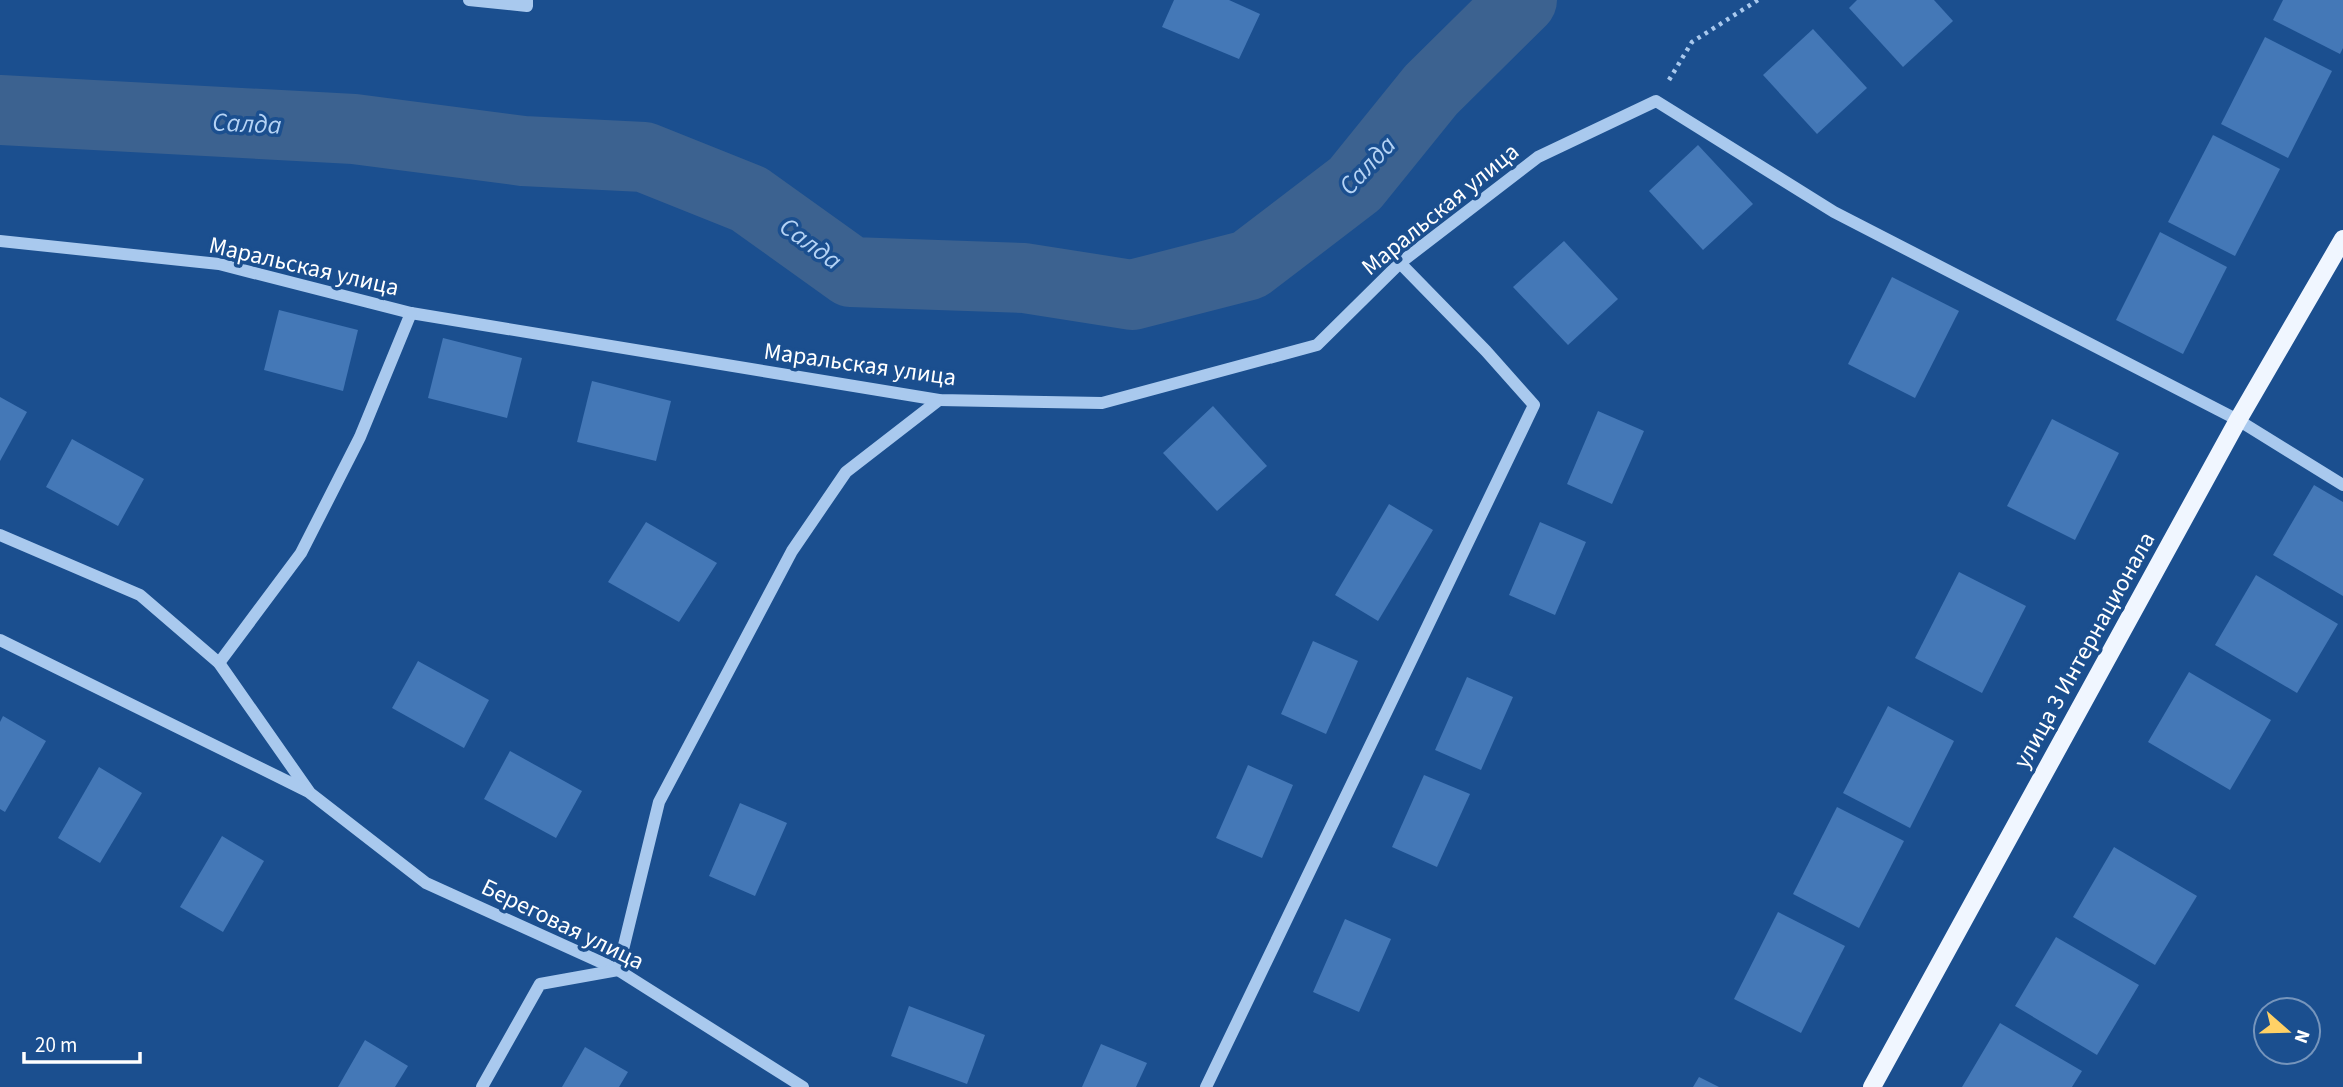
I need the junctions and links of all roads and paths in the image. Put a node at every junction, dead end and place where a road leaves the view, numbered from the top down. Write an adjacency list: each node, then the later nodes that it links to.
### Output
1 (468, 0): 2 (street)
2 (527, 0)
3 (1758, 0): 4 (path)
4 (1656, 101): 7 (street, Маральская улица); 10 (street)
5 (2343, 239): 10 (main road, улица 3 Интернационала)
6 (0, 241): 8 (street, Маральская улица)
7 (1400, 262): 9 (street, Маральская улица); 19 (street)
8 (411, 313): 9 (street, Маральская улица); 14 (street)
9 (939, 400): 16 (street)
10 (2238, 420): 11 (street); 20 (main road, улица 3 Интернационала)
11 (2343, 485)
12 (0, 535): 14 (street, Береговая улица)
13 (0, 640): 15 (street, Береговая улица)
14 (219, 663): 15 (street, Береговая улица)
15 (310, 793): 16 (street, Береговая улица)
16 (618, 970): 17 (street); 18 (street, Береговая улица)
17 (482, 1087)
18 (803, 1087)
19 (1206, 1087)
20 (1872, 1087)

